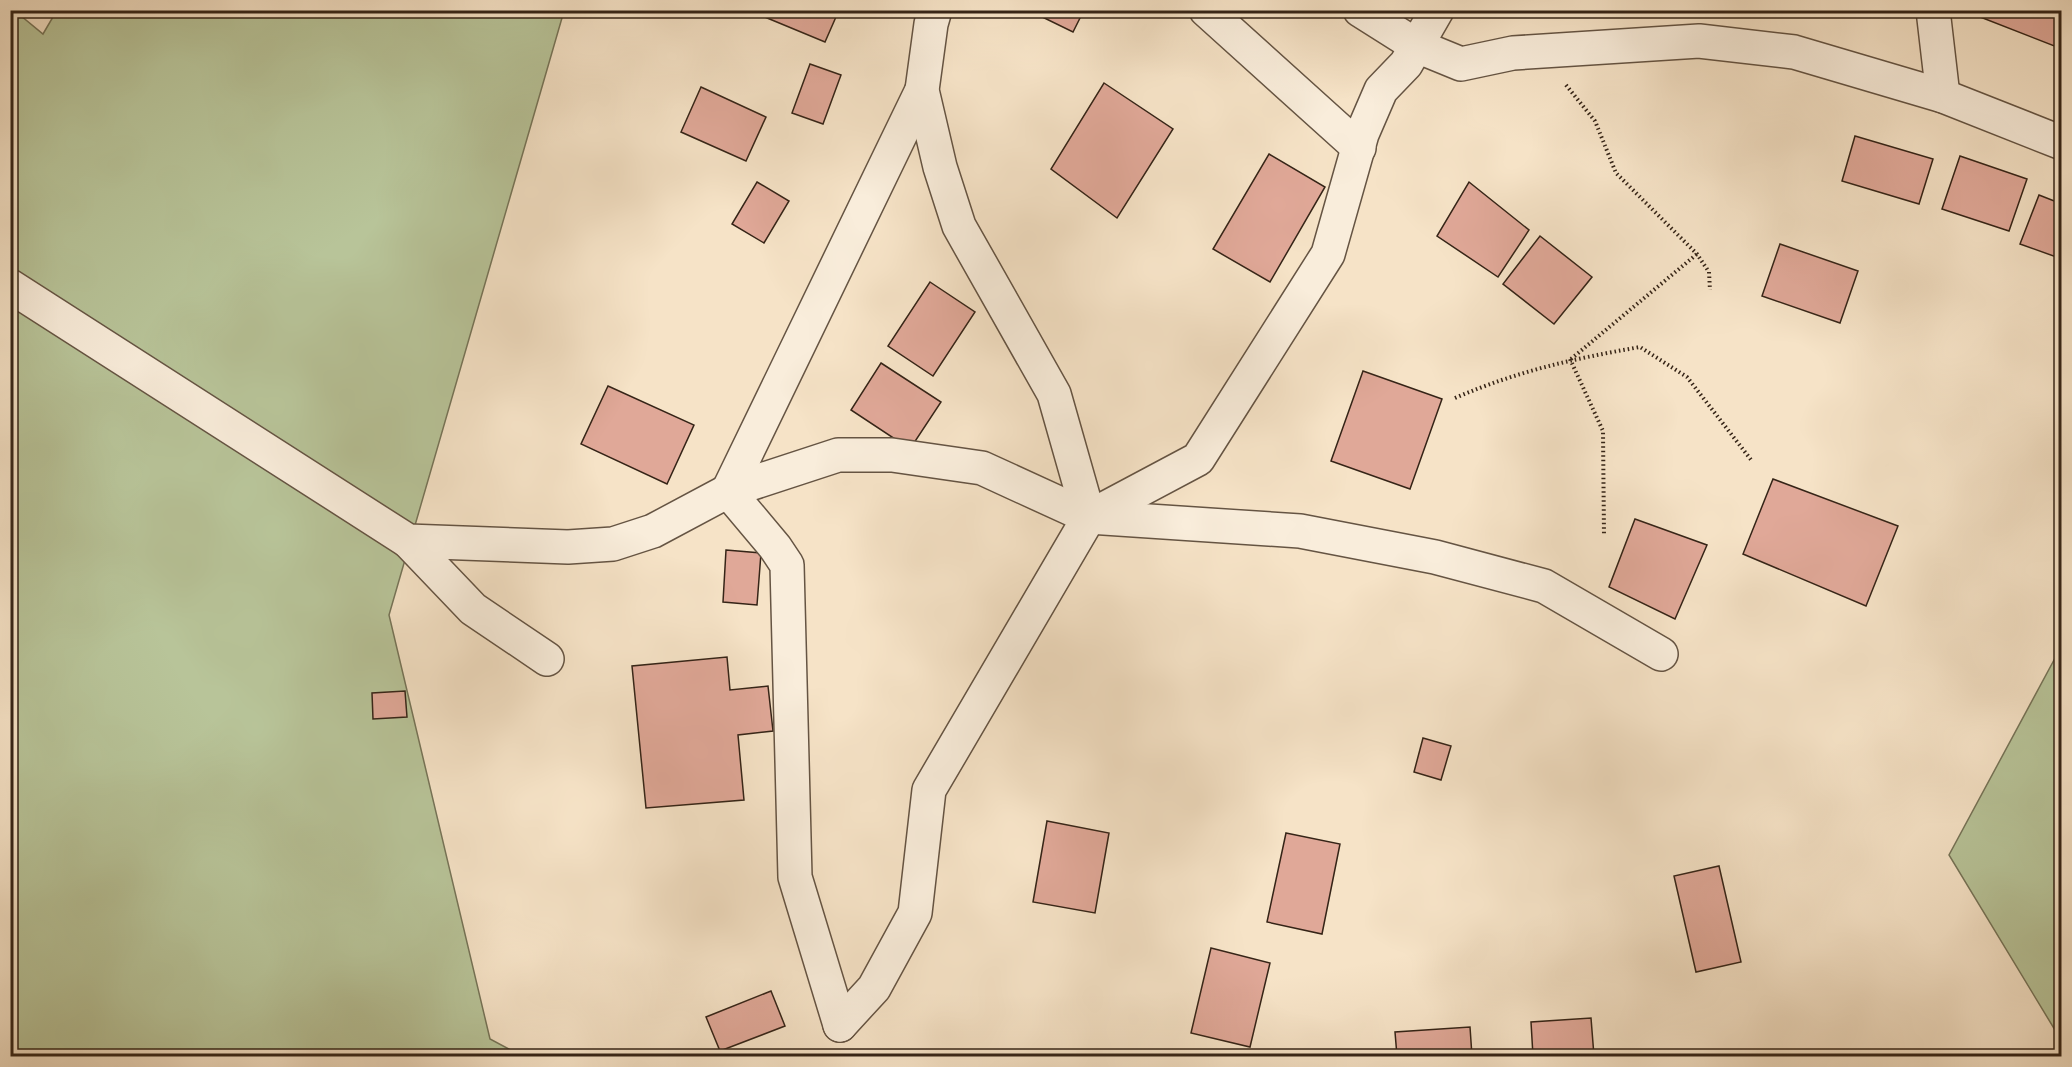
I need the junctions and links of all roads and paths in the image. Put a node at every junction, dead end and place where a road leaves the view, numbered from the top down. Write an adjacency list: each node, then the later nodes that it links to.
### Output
1 (936, 10): 8 (street)
2 (1206, 10): 11 (street)
3 (1359, 10): 6 (street)
4 (1437, 10): 6 (street)
5 (1933, 10): 9 (street)
6 (1417, 46): 9 (street); 11 (street)
7 (1560, 81): 12 (path)
8 (922, 90): 18 (street); 19 (street)
9 (1943, 96): 10 (street)
10 (2061, 143)
11 (1359, 148): 19 (street)
12 (1698, 254): 14 (path); 15 (path)
13 (10, 286): 21 (street)
14 (1710, 290)
15 (1570, 359): 16 (path); 17 (path); 20 (path)
16 (1455, 398)
17 (1752, 460)
18 (728, 491): 19 (street); 19 (street); 21 (street)
19 (1089, 517): 22 (street)
20 (1604, 536)
21 (408, 542): 23 (street)
22 (1661, 654)
23 (547, 659)

